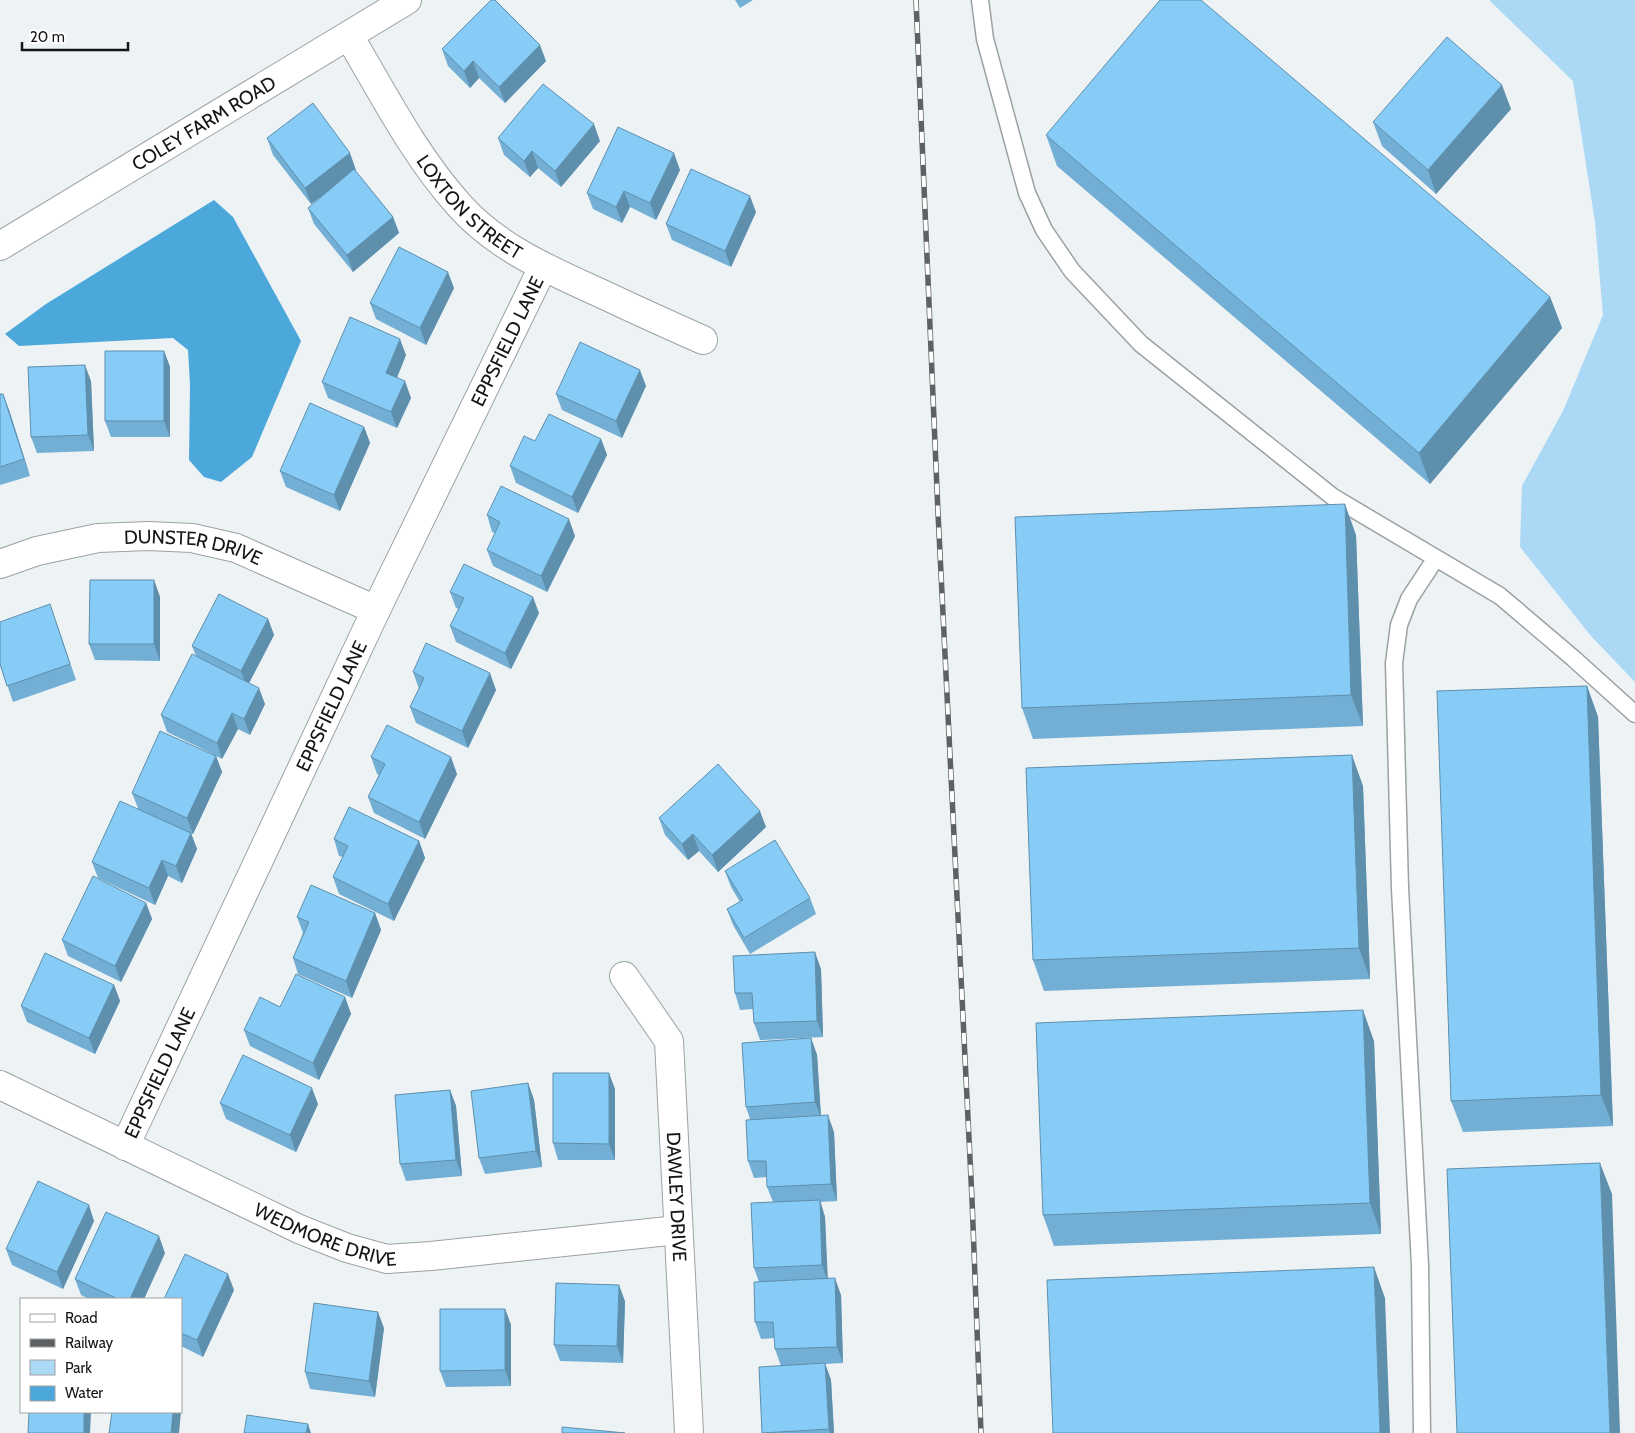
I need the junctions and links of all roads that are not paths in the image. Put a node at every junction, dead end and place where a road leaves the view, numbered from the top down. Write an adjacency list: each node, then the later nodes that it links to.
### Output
1 (407, 0): 3 (street, COLEY FARM ROAD)
2 (980, 0): 7 (lane)
3 (349, 36): 4 (street, COLEY FARM ROAD); 5 (street, LOXTON STREET)
4 (0, 246)
5 (543, 267): 6 (street, LOXTON STREET); 9 (street, EPPSFIELD LANE)
6 (703, 340)
7 (1436, 558): 10 (lane); 16 (lane)
8 (0, 564): 9 (street, DUNSTER DRIVE)
9 (376, 610): 13 (street, EPPSFIELD LANE)
10 (1635, 714)
11 (624, 976): 14 (street, DAWLEY DRIVE)
12 (0, 1085): 13 (street, WEDMORE DRIVE)
13 (125, 1146): 14 (street, WEDMORE DRIVE)
14 (678, 1230): 15 (street, DAWLEY DRIVE)
15 (689, 1433)
16 (1422, 1433)

